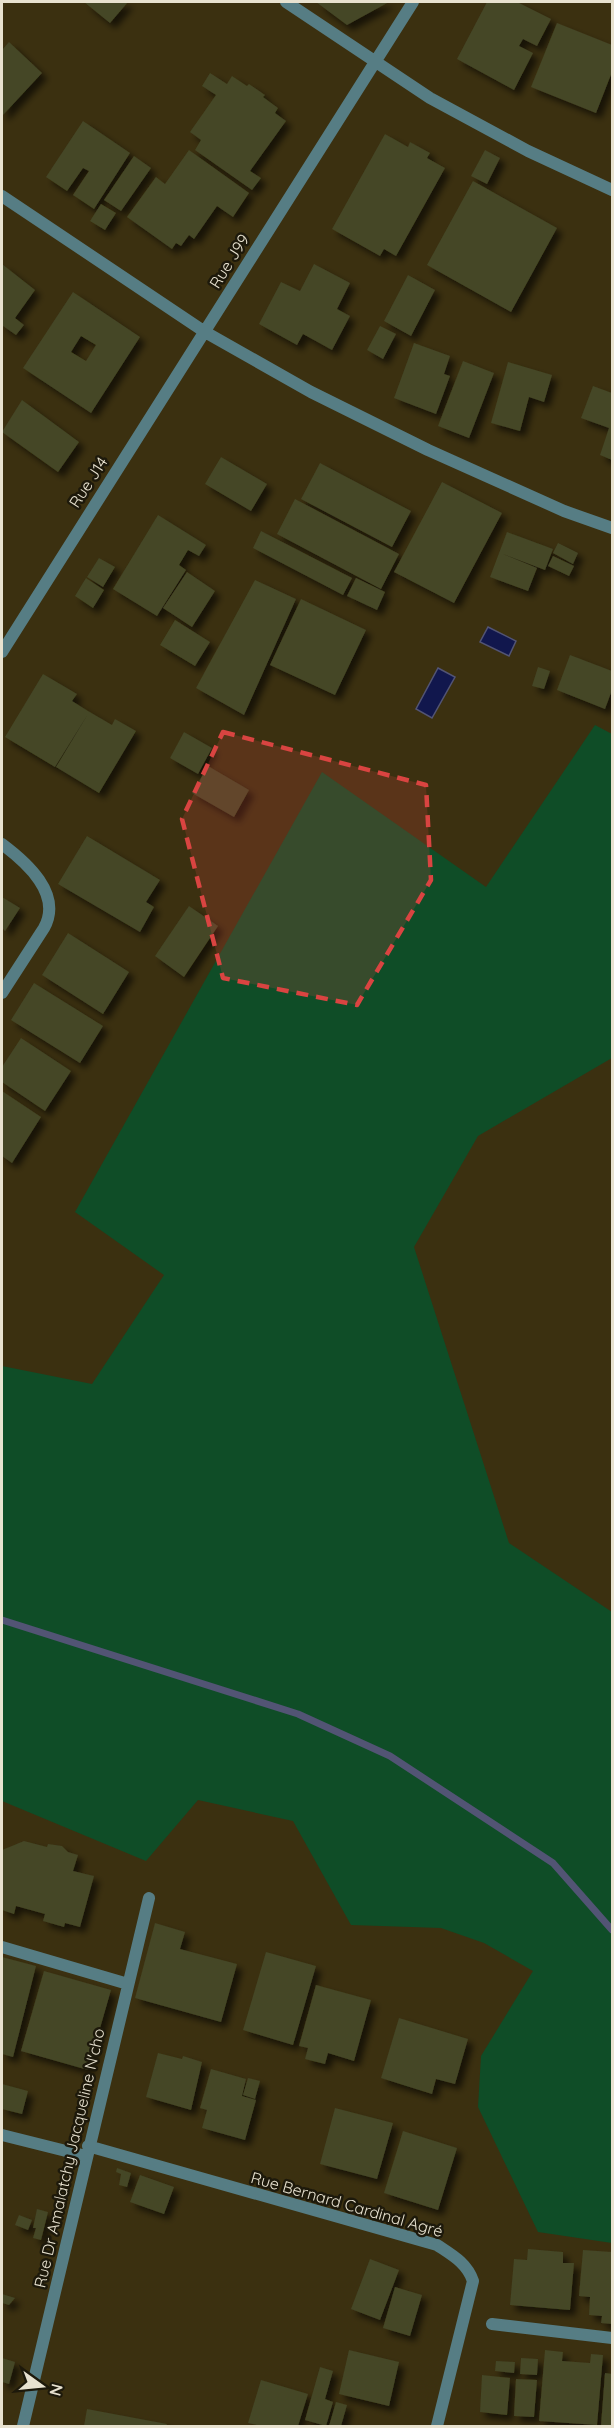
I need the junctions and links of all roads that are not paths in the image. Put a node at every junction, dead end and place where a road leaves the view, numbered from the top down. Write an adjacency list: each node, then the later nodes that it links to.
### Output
1 (286, 2): 3 (street)
2 (413, 2): 3 (street, Rue J99)
3 (374, 62): 4 (street); 6 (street, Rue J99)
4 (612, 190)
5 (2, 196): 6 (street)
6 (205, 332): 7 (street); 8 (street, Rue J14)
7 (612, 528)
8 (2, 652)
9 (2, 844): 10 (street)
10 (2, 993)
11 (149, 1898): 13 (street, Rue Dr Amalatchy Jacqueline N'cho)
12 (2, 1947): 13 (street)
13 (128, 1983): 15 (street, Rue Dr Amalatchy Jacqueline N'cho)
14 (2, 2135): 15 (street, Rue Bernard Cardinal Agré)
15 (87, 2151): 18 (street, Rue Dr Amalatchy Jacqueline N'cho); 19 (street, Rue Bernard Cardinal Agré)
16 (492, 2324): 17 (street)
17 (612, 2338)
18 (23, 2427)
19 (437, 2427)

